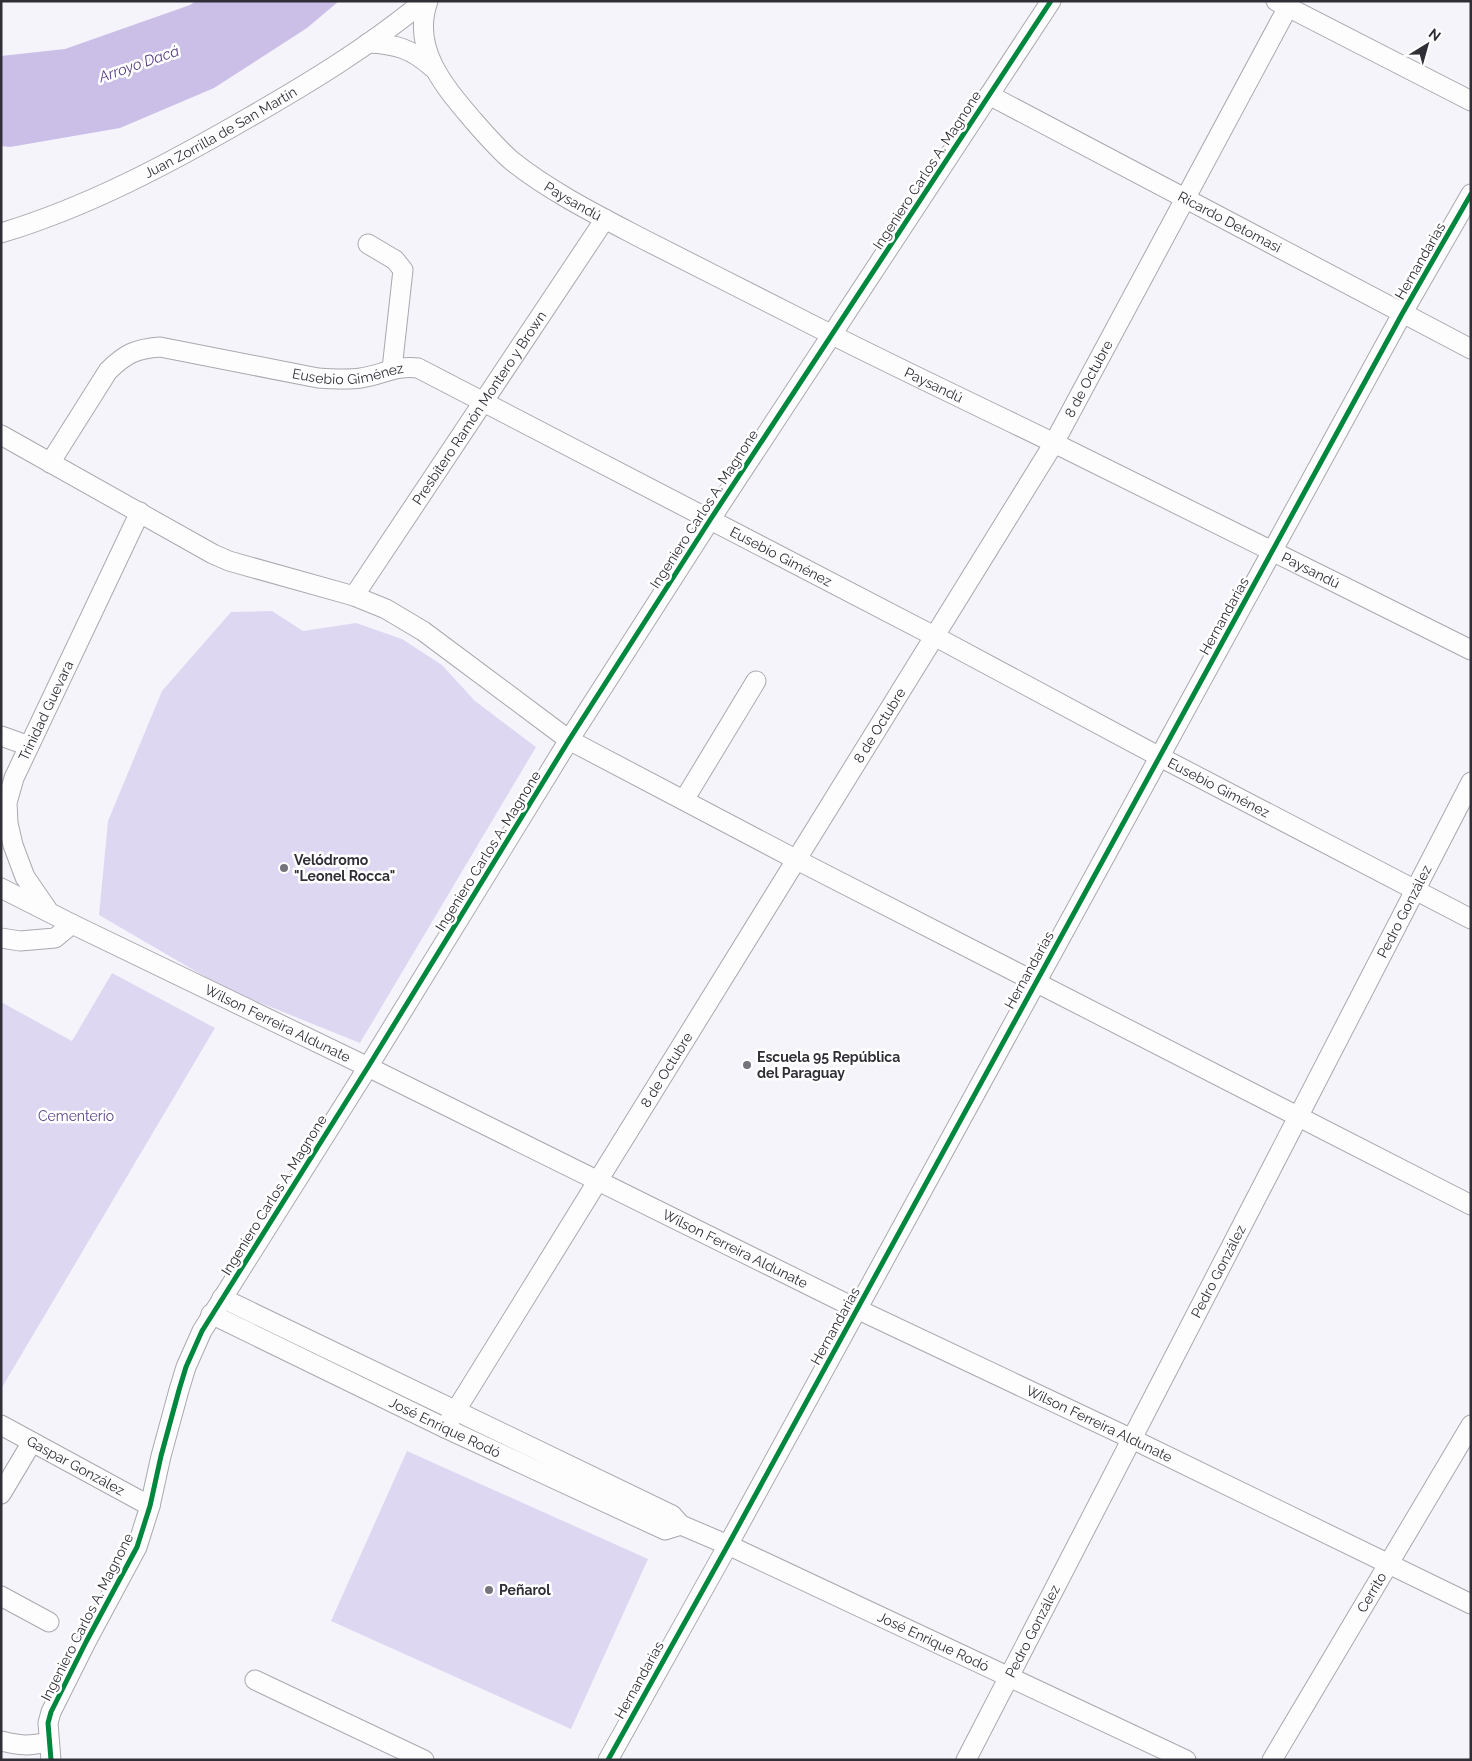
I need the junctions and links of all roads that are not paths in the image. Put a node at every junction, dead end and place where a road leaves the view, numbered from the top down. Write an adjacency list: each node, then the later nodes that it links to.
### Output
1 (424, 1): 5 (street, Juan Zorrilla de San Martín)
2 (428, 1): 6 (street, Paysandú)
3 (1051, 1): 7 (street, Ingeniero Carlos A. Magnone)
4 (1282, 4): 8 (street); 10 (street, 8 de Octubre)
5 (368, 44): 6 (street, Paysandú); 12 (street, Juan Zorrilla de San Martín)
6 (434, 70): 11 (street, Paysandú)
7 (990, 95): 10 (street, Ricardo Detomasi); 15 (street, Ingeniero Carlos A. Magnone)
8 (1471, 101)
9 (1471, 194): 14 (street, Hernandarias)
10 (1186, 198): 14 (street, Ricardo Detomasi); 20 (street, 8 de Octubre)
11 (604, 219): 15 (street, Paysandú); 18 (street, Presbítero Ramón Montero y Brown)
12 (1, 233)
13 (368, 244): 17 (street)
14 (1402, 314): 16 (street, Ricardo Detomasi); 24 (street, Hernandarias)
15 (832, 335): 20 (street, Paysandú); 23 (street, Ingeniero Carlos A. Magnone)
16 (1471, 349)
17 (392, 369): 18 (street, Eusebio Giménez); 21 (street, Eusebio Giménez)
18 (482, 401): 23 (street, Eusebio Giménez); 25 (street, Presbítero Ramón Montero y Brown)
19 (1, 435): 21 (street)
20 (1054, 443): 24 (street, Paysandú); 26 (street, 8 de Octubre)
21 (50, 463): 22 (street)
22 (140, 512): 25 (street); 31 (street, Trinidad Guevara)
23 (710, 520): 26 (street, Eusebio Giménez); 30 (street, Ingeniero Carlos A. Magnone)
24 (1272, 552): 27 (street, Paysandú); 32 (street, Hernandarias)
25 (354, 596): 30 (street)
26 (936, 637): 32 (street, Eusebio Giménez); 35 (street, 8 de Octubre)
27 (1471, 650)
28 (756, 682): 34 (street)
29 (1, 736): 31 (street)
30 (569, 740): 34 (street); 43 (street, Ingeniero Carlos A. Magnone)
31 (29, 746): 38 (street, Trinidad Guevara)
32 (1160, 757): 37 (street, Eusebio Giménez); 42 (street, Hernandarias)
33 (1471, 782): 37 (street, Pedro González)
34 (684, 800): 35 (street)
35 (797, 860): 42 (street); 45 (street, 8 de Octubre)
36 (1, 888): 38 (street, Wilson Ferreira Aldunate)
37 (1415, 889): 39 (street, Eusebio Giménez); 44 (street, Pedro González)
38 (49, 912): 40 (street, Wilson Ferreira Aldunate)
39 (1471, 919)
40 (72, 924): 41 (street); 43 (street, Wilson Ferreira Aldunate)
41 (1, 938)
42 (1036, 982): 44 (street); 48 (street, Hernandarias)
43 (368, 1067): 45 (street, Wilson Ferreira Aldunate); 47 (street, Ingeniero Carlos A. Magnone)
44 (1297, 1116): 46 (street); 54 (street, Pedro González)
45 (598, 1181): 48 (street, Wilson Ferreira Aldunate); 50 (street, 8 de Octubre)
46 (1471, 1205)
47 (222, 1298): 49 (street, Ingeniero Carlos A. Magnone); 50 (street, José Enrique Rodó)
48 (857, 1309): 54 (street, Wilson Ferreira Aldunate); 59 (street, Hernandarias)
49 (211, 1314): 53 (street, José Enrique Rodó); 57 (street, Ingeniero Carlos A. Magnone)
50 (455, 1411): 53 (street, 8 de Octubre); 58 (street, José Enrique Rodó)
51 (1471, 1424): 60 (street, Cerrito)
52 (1, 1425): 55 (street, Gaspar González)
53 (445, 1428): 58 (street, José Enrique Rodó)
54 (1132, 1439): 60 (street, Wilson Ferreira Aldunate); 64 (street, Pedro González)
55 (32, 1442): 56 (street); 57 (street, Gaspar González)
56 (1, 1494)
57 (150, 1506): 67 (street, Ingeniero Carlos A. Magnone)
58 (681, 1525): 59 (street, José Enrique Rodó)
59 (728, 1545): 64 (street, José Enrique Rodó); 68 (street, Hernandarias)
60 (1388, 1565): 62 (street, Wilson Ferreira Aldunate); 72 (street, Cerrito)
61 (1, 1596): 63 (street)
62 (1471, 1604)
63 (49, 1622)
64 (1009, 1677): 70 (street, Pedro González); 71 (street, José Enrique Rodó)
65 (256, 1680): 69 (street)
66 (1, 1741): 67 (street)
67 (50, 1751)
68 (609, 1759)
69 (424, 1760)
70 (966, 1760)
71 (1186, 1760)
72 (1272, 1760)

